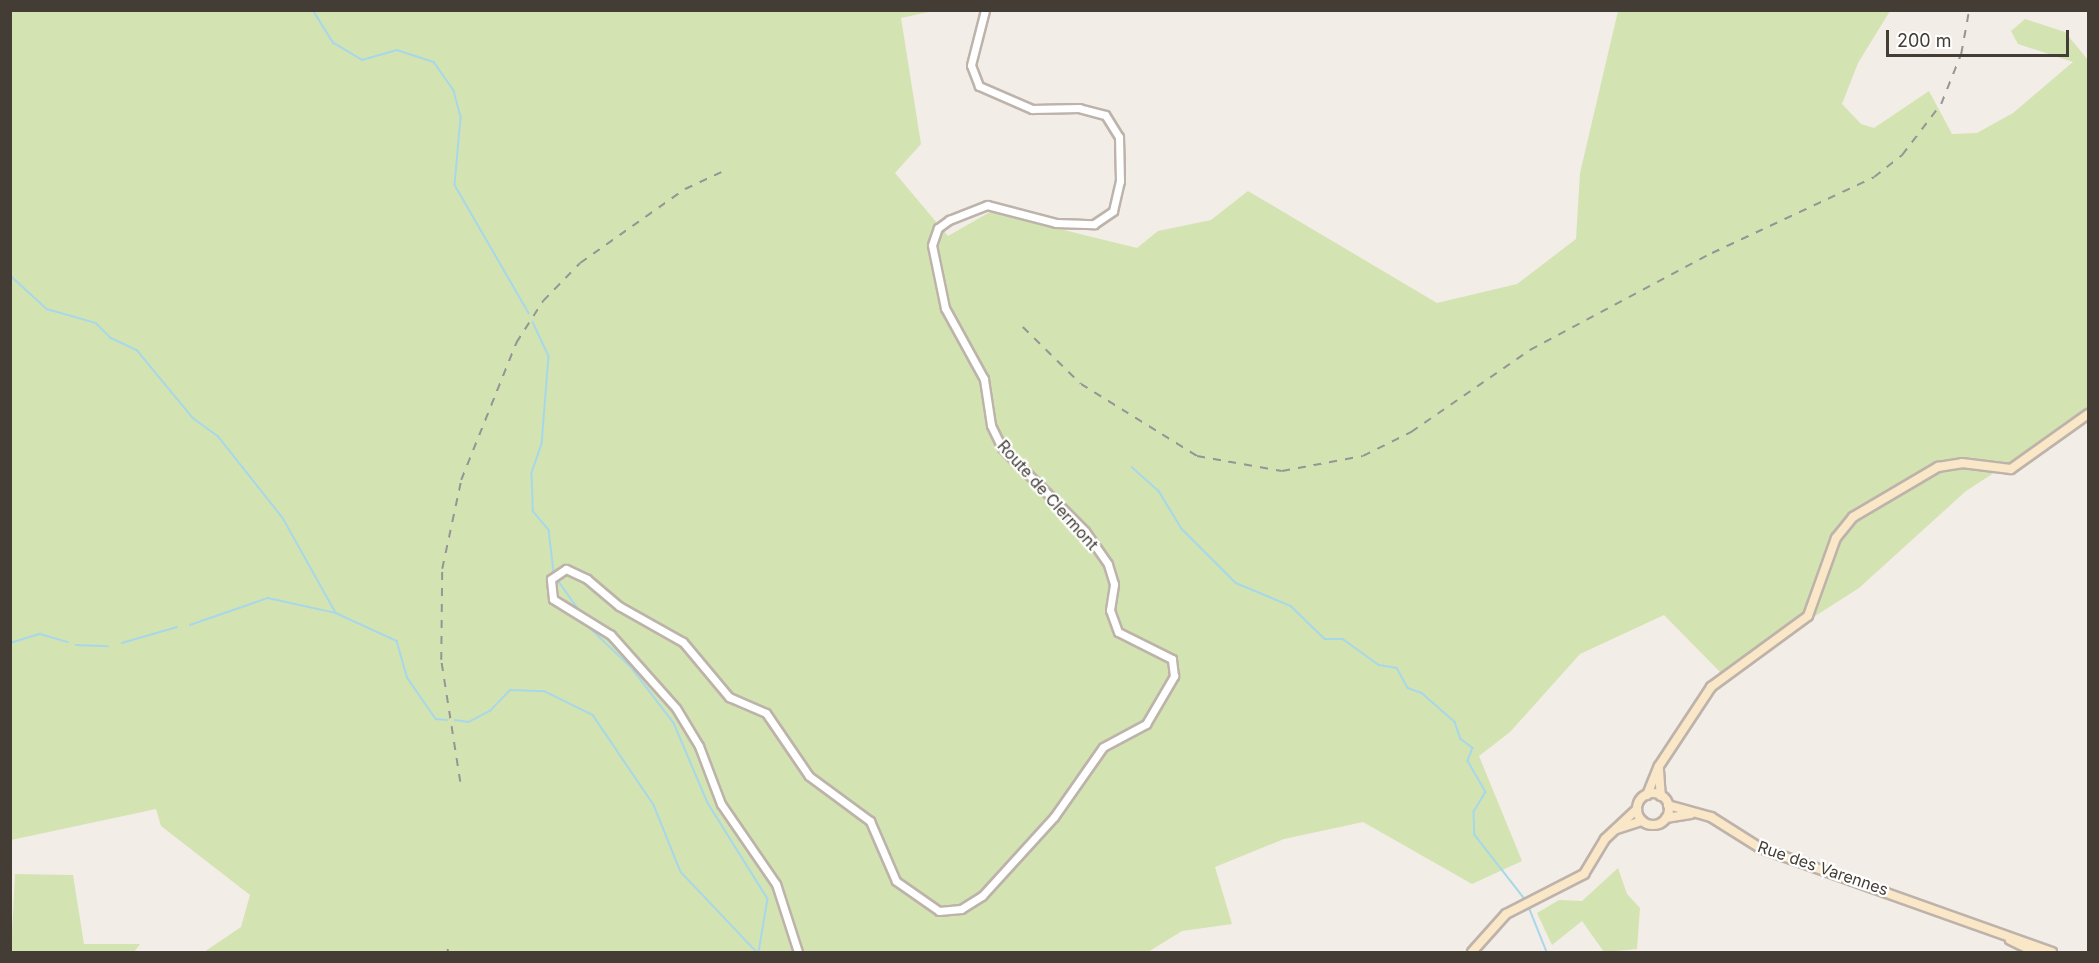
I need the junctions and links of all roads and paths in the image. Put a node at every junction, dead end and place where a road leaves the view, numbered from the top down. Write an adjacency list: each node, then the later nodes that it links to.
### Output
1 (985, 10): 13 (street, Route de Clermont)
2 (2088, 414): 3 (main road)
3 (1659, 766): 4 (main road); 5 (main road)
4 (1647, 795): 5 (main road); 7 (main road)
5 (1661, 796): 6 (main road)
6 (1668, 805): 8 (main road, Rue des Varennes); 9 (main road)
7 (1637, 809): 10 (main road); 11 (main road)
8 (1697, 813): 9 (main road); 12 (main road, Rue des Varennes)
9 (1666, 818): 10 (main road)
10 (1642, 821): 11 (main road)
11 (1613, 830): 14 (main road)
12 (1982, 926): 15 (main road, Rue des Varennes); 16 (main road, Rue des Varennes)
13 (798, 952)
14 (1473, 952)
15 (2035, 952)
16 (2052, 952)

